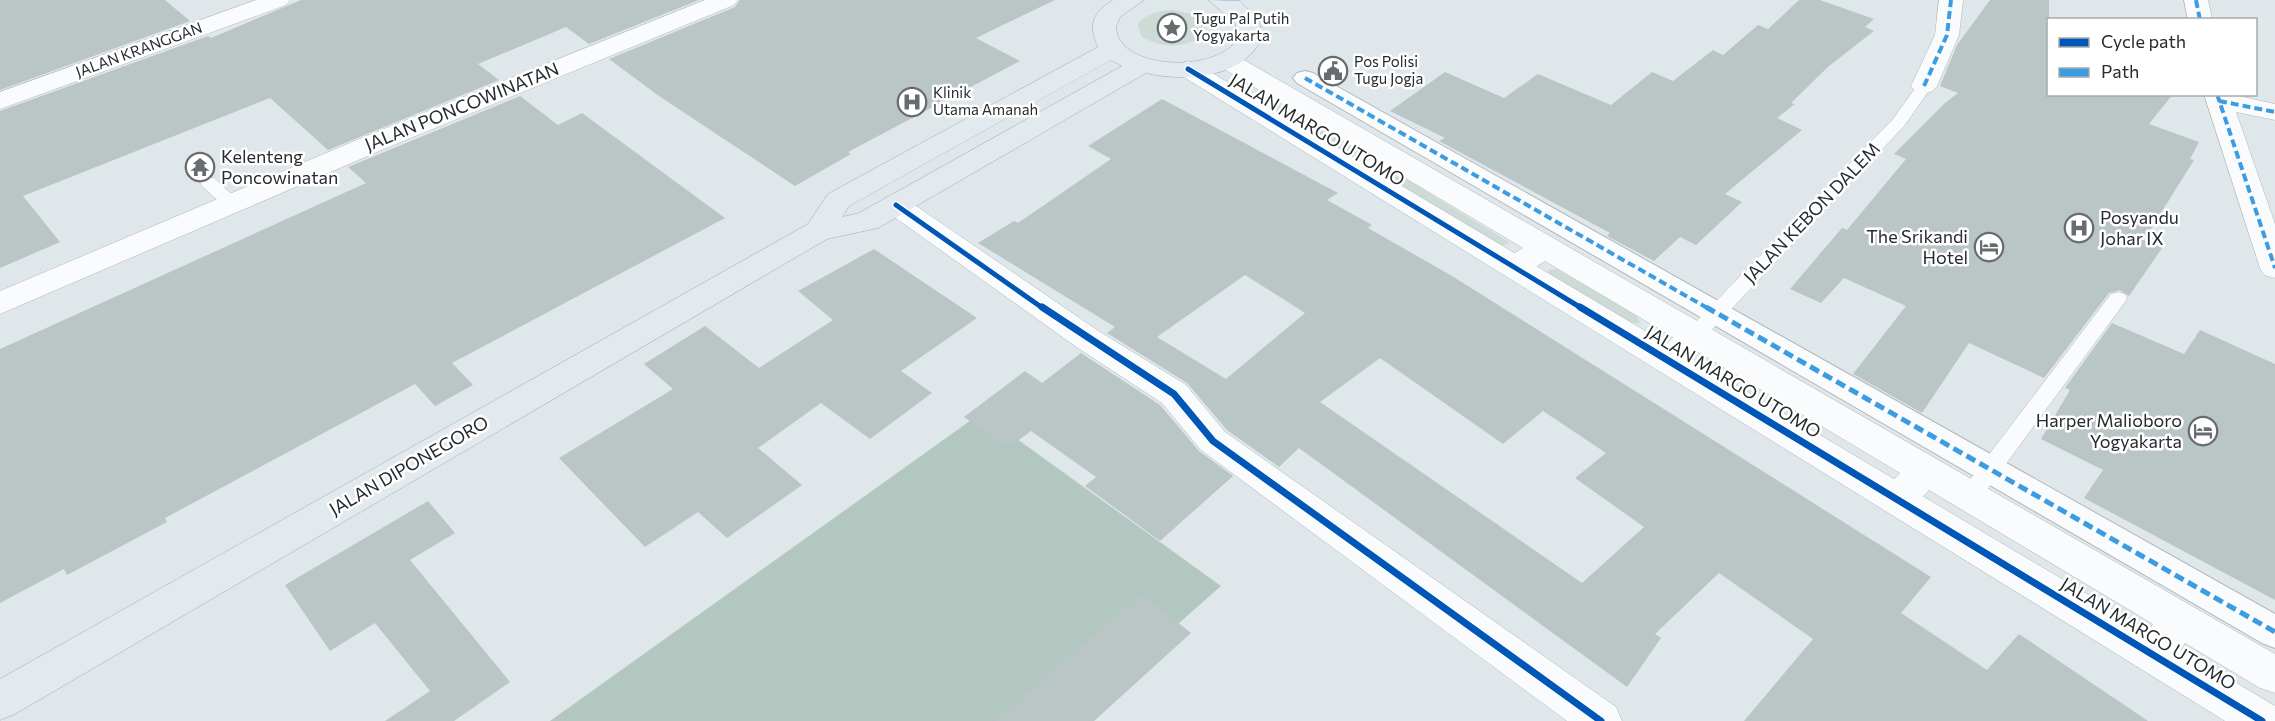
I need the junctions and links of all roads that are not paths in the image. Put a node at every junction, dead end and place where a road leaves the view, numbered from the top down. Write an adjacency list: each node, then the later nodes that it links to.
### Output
1 (278, 0): 15 (street, JALAN KRANGGAN)
2 (726, 0): 20 (street, JALAN PONCOWINATAN)
3 (1951, 0): 13 (street)
4 (2196, 0): 7 (street)
5 (1230, 2): 9 (main road)
6 (1115, 3): 8 (main road)
7 (2200, 18)
8 (1113, 49): 10 (main road); 22 (main road, JALAN DIPONEGORO)
9 (1228, 61): 11 (main road); 17 (street, JALAN MARGO UTOMO)
10 (1142, 65): 11 (main road); 21 (main road, JALAN DIPONEGORO)
11 (1188, 69): 18 (street, JALAN MARGO UTOMO)
12 (1305, 78): 28 (street)
13 (1924, 86): 28 (lane, JALAN KEBON DALEM)
14 (2218, 98): 16 (street); 25 (street)
15 (0, 101)
16 (2275, 112)
17 (1393, 158): 18 (street); 23 (street, JALAN MARGO UTOMO)
18 (1363, 176): 24 (street, JALAN MARGO UTOMO)
19 (208, 182): 20 (lane)
20 (232, 204): 27 (street, JALAN PONCOWINATAN)
21 (896, 205): 22 (main road, JALAN DIPONEGORO); 39 (street)
22 (818, 231): 38 (main road, JALAN DIPONEGORO)
23 (1545, 247): 24 (street); 28 (street, JALAN MARGO UTOMO)
24 (1514, 267): 29 (street, JALAN MARGO UTOMO)
25 (2275, 268)
26 (2118, 298): 31 (lane)
27 (0, 303)
28 (1706, 324): 29 (street); 30 (street, JALAN MARGO UTOMO); 31 (street)
29 (1669, 361): 33 (street, JALAN MARGO UTOMO)
30 (1925, 470): 32 (street, JALAN MARGO UTOMO); 33 (street)
31 (1991, 470): 32 (lane); 35 (street)
32 (1970, 496): 34 (street, JALAN MARGO UTOMO)
33 (1897, 500): 36 (street, JALAN MARGO UTOMO)
34 (2178, 619): 36 (street); 37 (street, JALAN MARGO UTOMO)
35 (2275, 632)
36 (2155, 656): 40 (street, JALAN MARGO UTOMO)
37 (2275, 675)
38 (0, 701)
39 (1600, 721)
40 (2262, 721)

